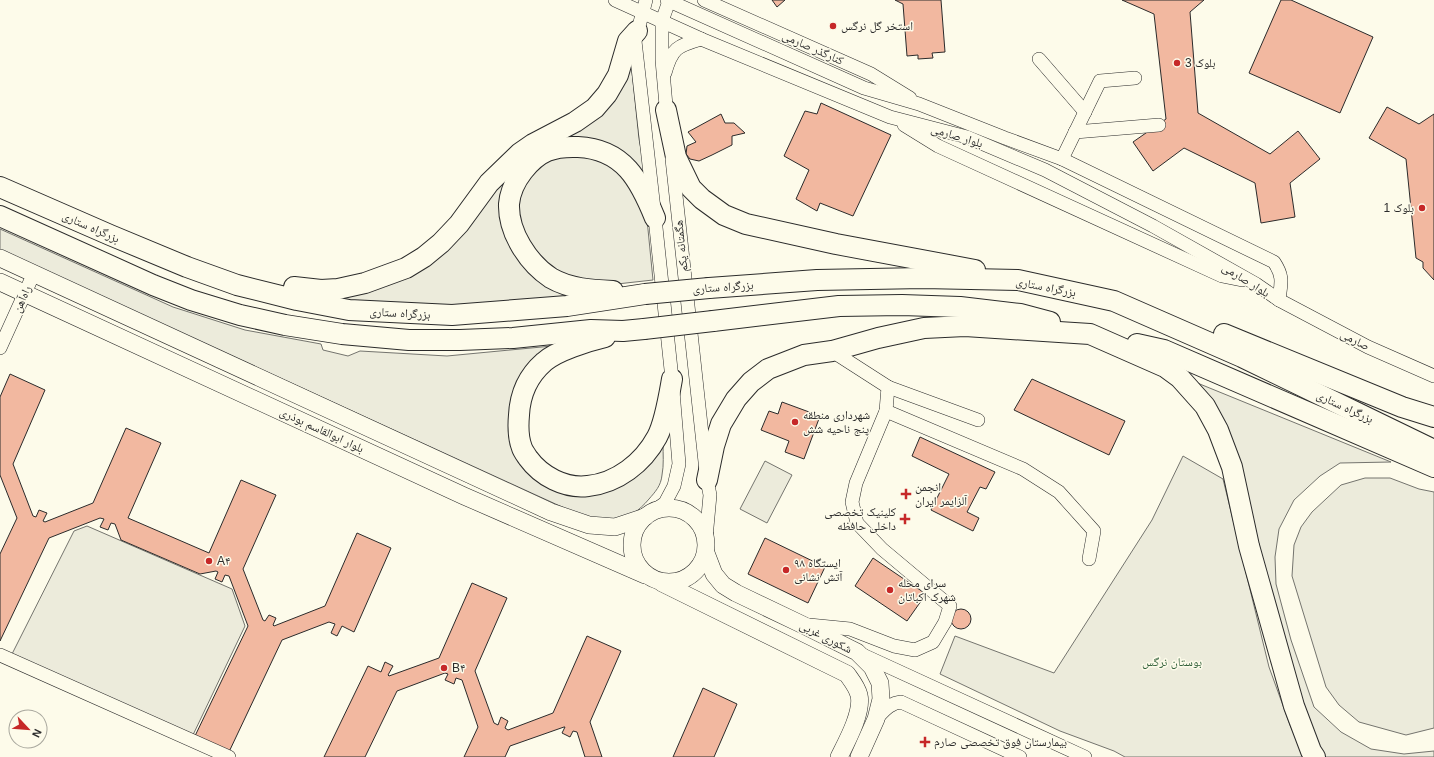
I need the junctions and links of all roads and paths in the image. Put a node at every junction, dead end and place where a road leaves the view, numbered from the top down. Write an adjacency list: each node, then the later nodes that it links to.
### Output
1 (615, 0): 4 (street, بلوار صارمی)
2 (668, 0): 5 (street, هگمتانه یکم); 10 (street, بلوار صارمی)
3 (710, 3): 10 (street, کنارگذر صارمی)
4 (641, 17): 5 (street, بلوار صارمی); 19 (street, هگمتانه یکم); 21 (highway)
5 (662, 21): 6 (street, بلوار صارمی); 9 (street, هگمتانه یکم)
6 (701, 39): 9 (street); 13 (street, بلوار صارمی)
7 (1039, 59): 12 (street)
8 (1135, 78): 12 (street)
9 (664, 79): 11 (street, هگمتانه یکم)
10 (919, 104): 16 (street, بلوار صارمی)
11 (666, 110): 23 (highway); 43 (street, هگمتانه یکم)
12 (1085, 112): 15 (street)
13 (890, 117): 25 (street); 25 (street, بلوار صارمی)
14 (1159, 125): 15 (street)
15 (1075, 132): 16 (street)
16 (1062, 159): 28 (street, بلوار صارمی)
17 (0, 187): 21 (highway, بزرگراه ستاری)
18 (0, 216): 30 (highway, بزرگراه ستاری)
19 (655, 218): 27 (highway); 35 (street, هگمتانه یکم)
20 (0, 258): 22 (main road, بلوار ابوالقاسم بوذری)
21 (187, 267): 27 (highway, بزرگراه ستاری)
22 (34, 273): 26 (street, راه‌آهن); 44 (main road, بلوار ابوالقاسم بوذری)
23 (1018, 280): 27 (highway, بزرگراه ستاری, bridge); 29 (highway, بزرگراه ستاری)
24 (0, 282): 26 (main road, بلوار ابوالقاسم بوذری)
25 (1256, 284): 28 (street, بلوار صارمی)
26 (25, 293): 32 (street, راه‌آهن); 45 (main road, بلوار ابوالقاسم بوذری)
27 (645, 294)
28 (1279, 300): 34 (street, صارمی)
29 (1114, 301): 38 (highway); 40 (highway, بزرگراه ستاری)
30 (623, 331): 31 (highway, بزرگراه ستاری, bridge); 35 (highway)
31 (1090, 334): 33 (highway); 42 (highway, بزرگراه ستاری); 60 (highway)
32 (0, 348)
33 (832, 351): 36 (street); 43 (highway)
34 (1434, 376)
35 (672, 379): 46 (street, هگمتانه یکم)
36 (888, 387): 37 (street); 39 (street)
37 (886, 411): 48 (street); 51 (street)
38 (1434, 417)
39 (978, 420)
40 (1376, 422): 41 (highway); 42 (highway, بزرگراه ستاری)
41 (1434, 441)
42 (1433, 458)
43 (707, 480): 47 (street, هگمتانه یکم)
44 (485, 482): 45 (main road); 46 (main road, بلوار ابوالقاسم بوذری)
45 (476, 501): 49 (main road, بلوار ابوالقاسم بوذری)
46 (650, 513): 47 (main road); 49 (main road)
47 (706, 546): 50 (main road); 51 (main road, شکوری غربی)
48 (1089, 559)
49 (645, 575): 50 (main road)
50 (662, 583): 56 (main road, شکوری غربی)
51 (803, 625): 52 (main road, شکوری غربی)
52 (857, 652): 54 (main road, شکوری غربی); 59 (street)
53 (0, 655): 55 (street)
54 (876, 718): 57 (main road, شکوری غربی); 58 (street)
55 (229, 757)
56 (840, 757)
57 (859, 757)
58 (1020, 757)
59 (1085, 757)
60 (1315, 757)

